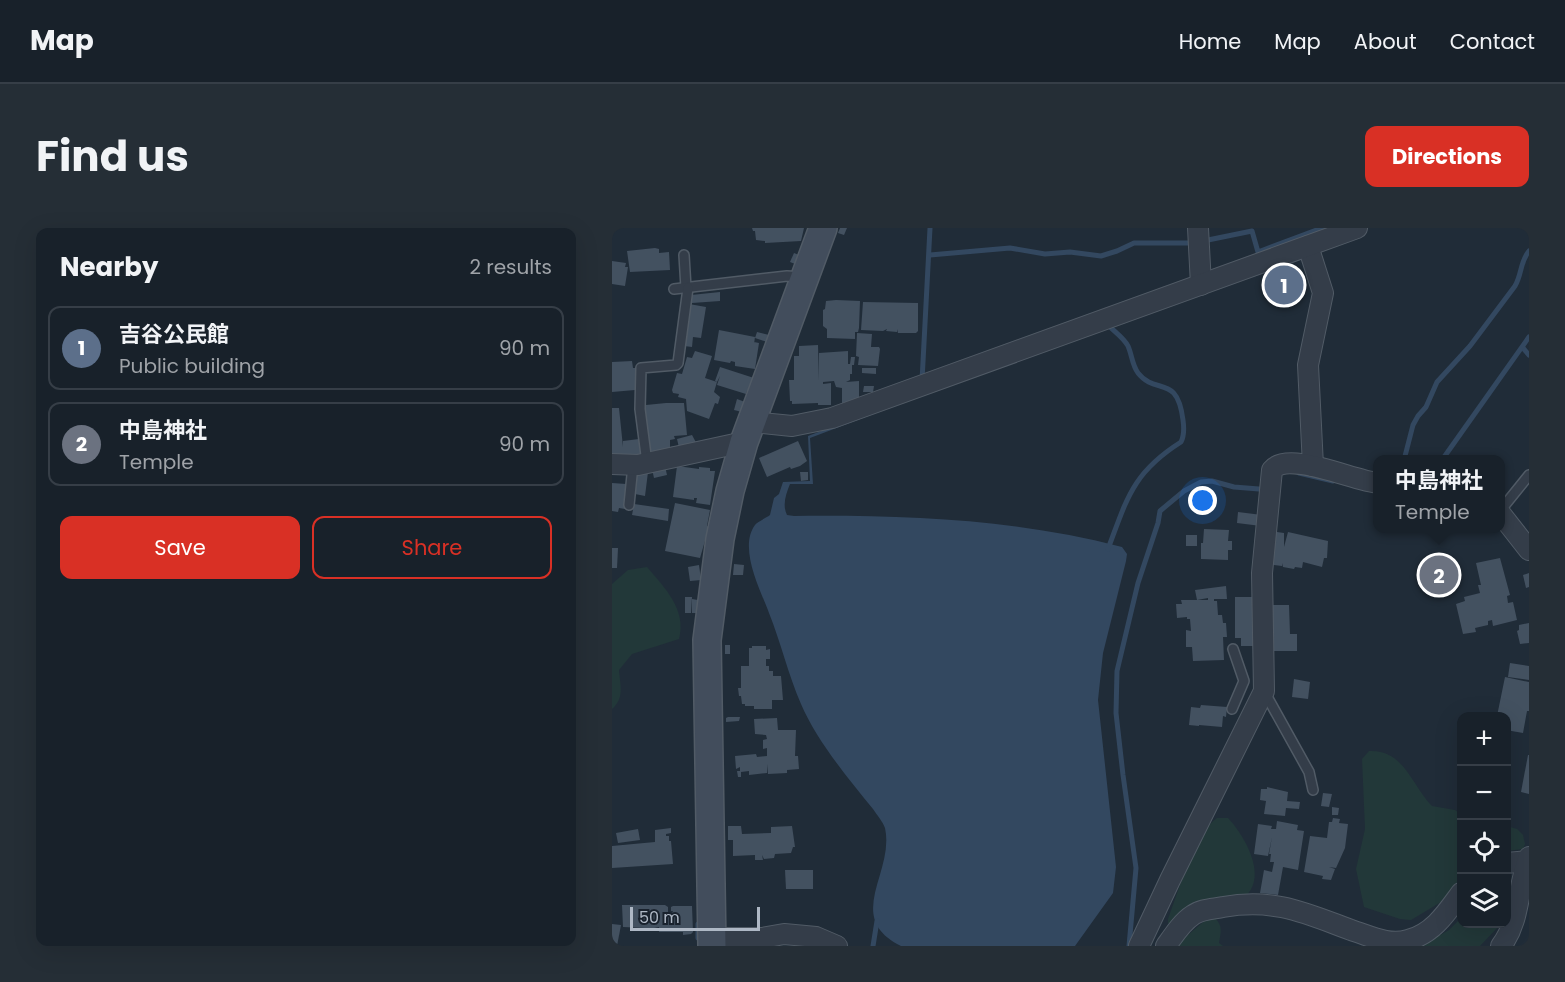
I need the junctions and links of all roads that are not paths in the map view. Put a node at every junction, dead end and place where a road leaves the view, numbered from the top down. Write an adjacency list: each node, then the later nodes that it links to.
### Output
1 (823, 228): 6 (street)
2 (1198, 228): 7 (street)
3 (1357, 228): 4 (street)
4 (1308, 246): 7 (street); 13 (street)
5 (684, 255): 8 (lane)
6 (805, 277): 8 (lane); 10 (street)
7 (1201, 285): 10 (street)
8 (687, 288): 9 (lane); 12 (lane)
9 (674, 289)
10 (748, 432): 12 (street); 28 (street)
11 (612, 464): 12 (street)
12 (640, 464): 16 (lane)
13 (1313, 466): 15 (street); 22 (street)
14 (1529, 475): 17 (lane)
15 (1373, 482)
16 (629, 505)
17 (1505, 506)
18 (1505, 519): 19 (street)
19 (1529, 550)
20 (1233, 649): 21 (lane)
21 (1244, 681): 22 (lane); 23 (lane)
22 (1264, 686): 24 (lane); 30 (street)
23 (1232, 709)
24 (1314, 790)
25 (1528, 859): 26 (street); 32 (street)
26 (1511, 862)
27 (1457, 898): 31 (street)
28 (712, 942): 29 (street)
29 (837, 946)
30 (1139, 946)
31 (1166, 946)
32 (1501, 946)

